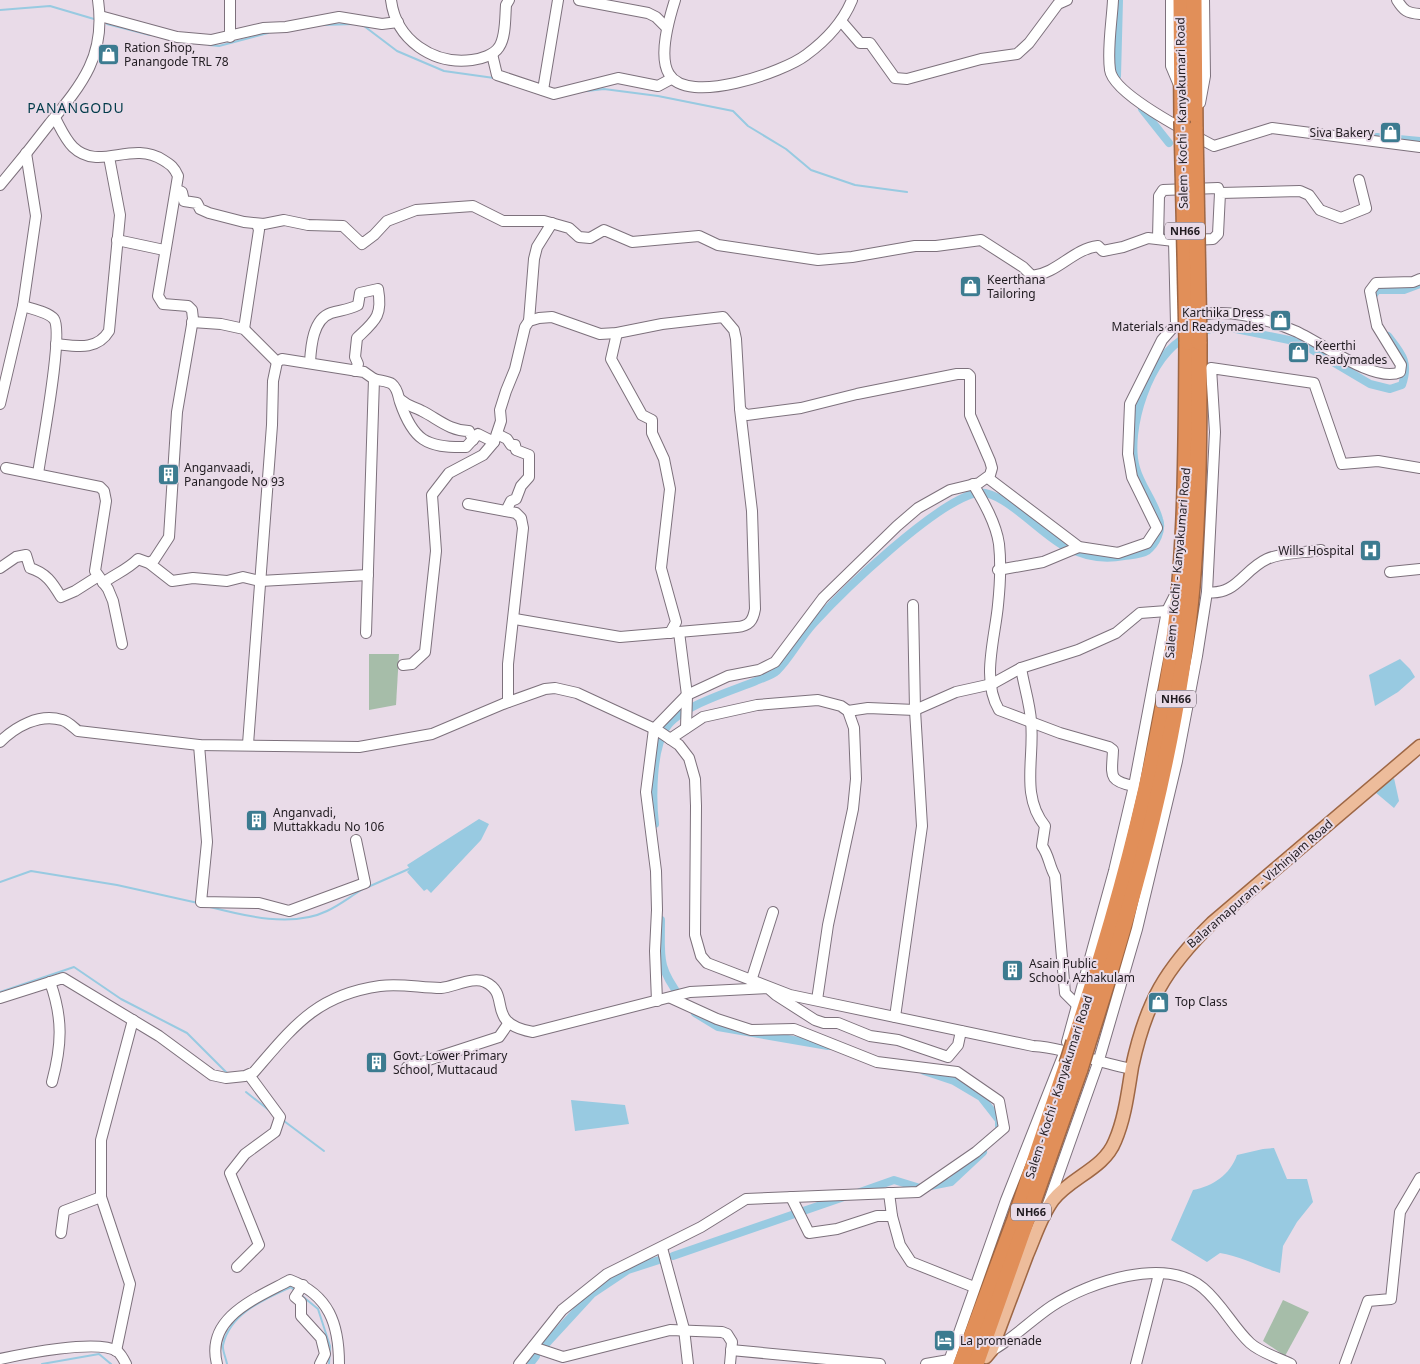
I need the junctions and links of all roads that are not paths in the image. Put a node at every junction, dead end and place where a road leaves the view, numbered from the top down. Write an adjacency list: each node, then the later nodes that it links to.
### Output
1 (98, 0): 17 (street)
2 (230, 0): 21 (street)
3 (391, 0): 19 (street)
4 (509, 0): 22 (street)
5 (558, 0): 24 (street)
6 (579, 0): 20 (street)
7 (675, 0): 20 (street)
8 (852, 0): 18 (street)
9 (1066, 0): 18 (street)
10 (1113, 0): 28 (street)
11 (1171, 0): 25 (street)
12 (1181, 0): 25 (highway, Salem - Kochi - Kanyakumari Road / NH66)
13 (1194, 0): 27 (highway, Salem - Kochi - Kanyakumari Road / NH66)
14 (1204, 0): 27 (street)
15 (1397, 0): 16 (street)
16 (1420, 14)
17 (100, 16): 21 (street); 26 (street)
18 (842, 21): 23 (street)
19 (398, 22): 21 (street); 22 (street)
20 (667, 28): 23 (street)
21 (230, 37)
22 (492, 54): 24 (street)
23 (672, 79): 24 (street)
24 (542, 90)
25 (1181, 91): 48 (highway, Salem - Kochi - Kanyakumari Road / NH66, bridge)
26 (55, 118): 29 (street); 30 (street)
27 (1195, 129): 48 (highway, Salem - Kochi - Kanyakumari Road / NH66, bridge)
28 (1420, 147)
29 (26, 153): 32 (street); 42 (street)
30 (109, 157): 33 (street); 38 (street)
31 (1359, 180): 34 (street)
32 (0, 185)
33 (177, 190): 36 (street); 40 (street)
34 (1220, 193): 37 (street); 39 (street)
35 (552, 223): 36 (street); 37 (street); 43 (street)
36 (257, 224): 46 (street)
37 (1158, 238): 39 (street)
38 (117, 240): 40 (street); 49 (street)
39 (1174, 241): 45 (street)
40 (164, 250): 44 (street)
41 (1420, 279): 45 (street)
42 (23, 306): 49 (street); 56 (street)
43 (529, 321): 47 (street); 59 (street)
44 (192, 322): 46 (street); 70 (street)
45 (1176, 324): 68 (street)
46 (244, 329): 50 (street)
47 (617, 333): 57 (street); 84 (street)
48 (1193, 342): 52 (highway); 58 (highway, Salem - Kochi - Kanyakumari Road / NH66)
49 (56, 344): 63 (street)
50 (276, 362): 51 (street); 77 (street)
51 (310, 362): 53 (street); 53 (street)
52 (1211, 368): 62 (street); 79 (street)
53 (355, 371): 54 (street)
54 (374, 379): 55 (street); 75 (street)
55 (398, 397): 60 (street); 60 (street)
56 (0, 404)
57 (740, 408): 64 (street); 84 (street)
58 (1192, 429): 78 (highway, Salem - Kochi - Kanyakumari Road / NH66); 116 (highway, Salem - Kochi - Kanyakumari Road / NH66)
59 (495, 438): 60 (street); 67 (street); 86 (street)
60 (473, 440)
61 (6, 468): 63 (street)
62 (1420, 468)
63 (38, 474): 76 (street)
64 (988, 478): 65 (street); 68 (street)
65 (973, 484): 73 (street); 89 (street)
66 (468, 504): 67 (street)
67 (506, 511): 82 (street)
68 (1079, 547): 73 (street)
69 (1321, 550): 79 (street)
70 (149, 563): 76 (street); 77 (street)
71 (0, 568): 76 (street)
72 (1420, 569): 74 (street)
73 (998, 570): 88 (street)
74 (1390, 572)
75 (368, 575): 77 (street); 83 (street)
76 (100, 580): 85 (street)
77 (260, 581): 99 (street)
78 (1178, 586): 81 (street); 116 (highway, Salem - Kochi - Kanyakumari Road / NH66)
79 (1207, 592): 117 (street)
80 (913, 605): 91 (street)
81 (1167, 612): 87 (street); 101 (street)
82 (515, 619): 84 (street); 90 (street)
83 (366, 633)
84 (675, 633): 89 (street)
85 (122, 644)
86 (403, 666)
87 (1021, 668): 88 (street); 93 (street)
88 (992, 684): 91 (street); 93 (street)
89 (687, 695): 94 (street); 95 (street)
90 (508, 702): 95 (street); 99 (street)
91 (915, 710): 92 (street); 112 (street)
92 (848, 711): 94 (street); 109 (street)
93 (1032, 723): 101 (street); 111 (street)
94 (686, 728): 96 (street)
95 (655, 730): 96 (street); 110 (street)
96 (670, 739): 104 (street)
97 (0, 742): 98 (street)
98 (199, 744): 99 (street); 102 (street)
99 (248, 744)
100 (1420, 746): 119 (main road, Balaramapuram - Vizhinjam Road)
101 (1134, 786): 111 (street)
102 (356, 840)
103 (773, 912): 104 (street)
104 (751, 981): 106 (street)
105 (50, 982): 107 (street); 113 (street); 121 (street)
106 (768, 988): 108 (street); 109 (street); 115 (street)
107 (0, 998)
108 (671, 998): 110 (street); 123 (street)
109 (817, 1000): 112 (street)
110 (657, 1001): 114 (street)
111 (1077, 1005): 116 (street)
112 (895, 1017): 115 (street)
113 (133, 1020): 120 (street); 124 (street)
114 (508, 1024): 118 (street); 120 (street)
115 (961, 1031): 116 (street)
116 (1074, 1054): 117 (street); 132 (street); 138 (highway, Salem - Kochi - Kanyakumari Road / NH66)
117 (1098, 1062): 119 (street); 126 (street)
118 (407, 1067)
119 (1132, 1069): 126 (main road, Balaramapuram - Vizhinjam Road)
120 (249, 1075): 130 (street)
121 (52, 1082)
122 (1420, 1178): 152 (street)
123 (889, 1193): 125 (street); 127 (street)
124 (101, 1197): 128 (street); 137 (street)
125 (791, 1197): 127 (street); 129 (street)
126 (1045, 1213): 138 (main road, Balaramapuram - Vizhinjam Road)
127 (892, 1216): 132 (street)
128 (61, 1233)
129 (662, 1248): 134 (street); 135 (street)
130 (237, 1267)
131 (1159, 1274): 138 (street); 150 (street); 151 (street)
132 (974, 1288): 140 (street)
133 (298, 1290): 142 (street); 143 (street); 144 (street)
134 (684, 1329): 135 (street); 136 (street); 146 (street)
135 (533, 1347): 145 (street)
136 (731, 1350): 147 (street); 148 (street)
137 (116, 1351): 139 (street); 141 (street)
138 (981, 1357): 140 (highway, Salem - Kochi - Kanyakumari Road / NH66)
139 (0, 1359)
140 (953, 1363): 149 (street)
141 (126, 1364)
142 (217, 1364)
143 (320, 1364)
144 (339, 1364)
145 (519, 1364)
146 (688, 1364)
147 (730, 1364)
148 (880, 1364)
149 (926, 1364)
150 (1136, 1364)
151 (1291, 1364)
152 (1345, 1364)

